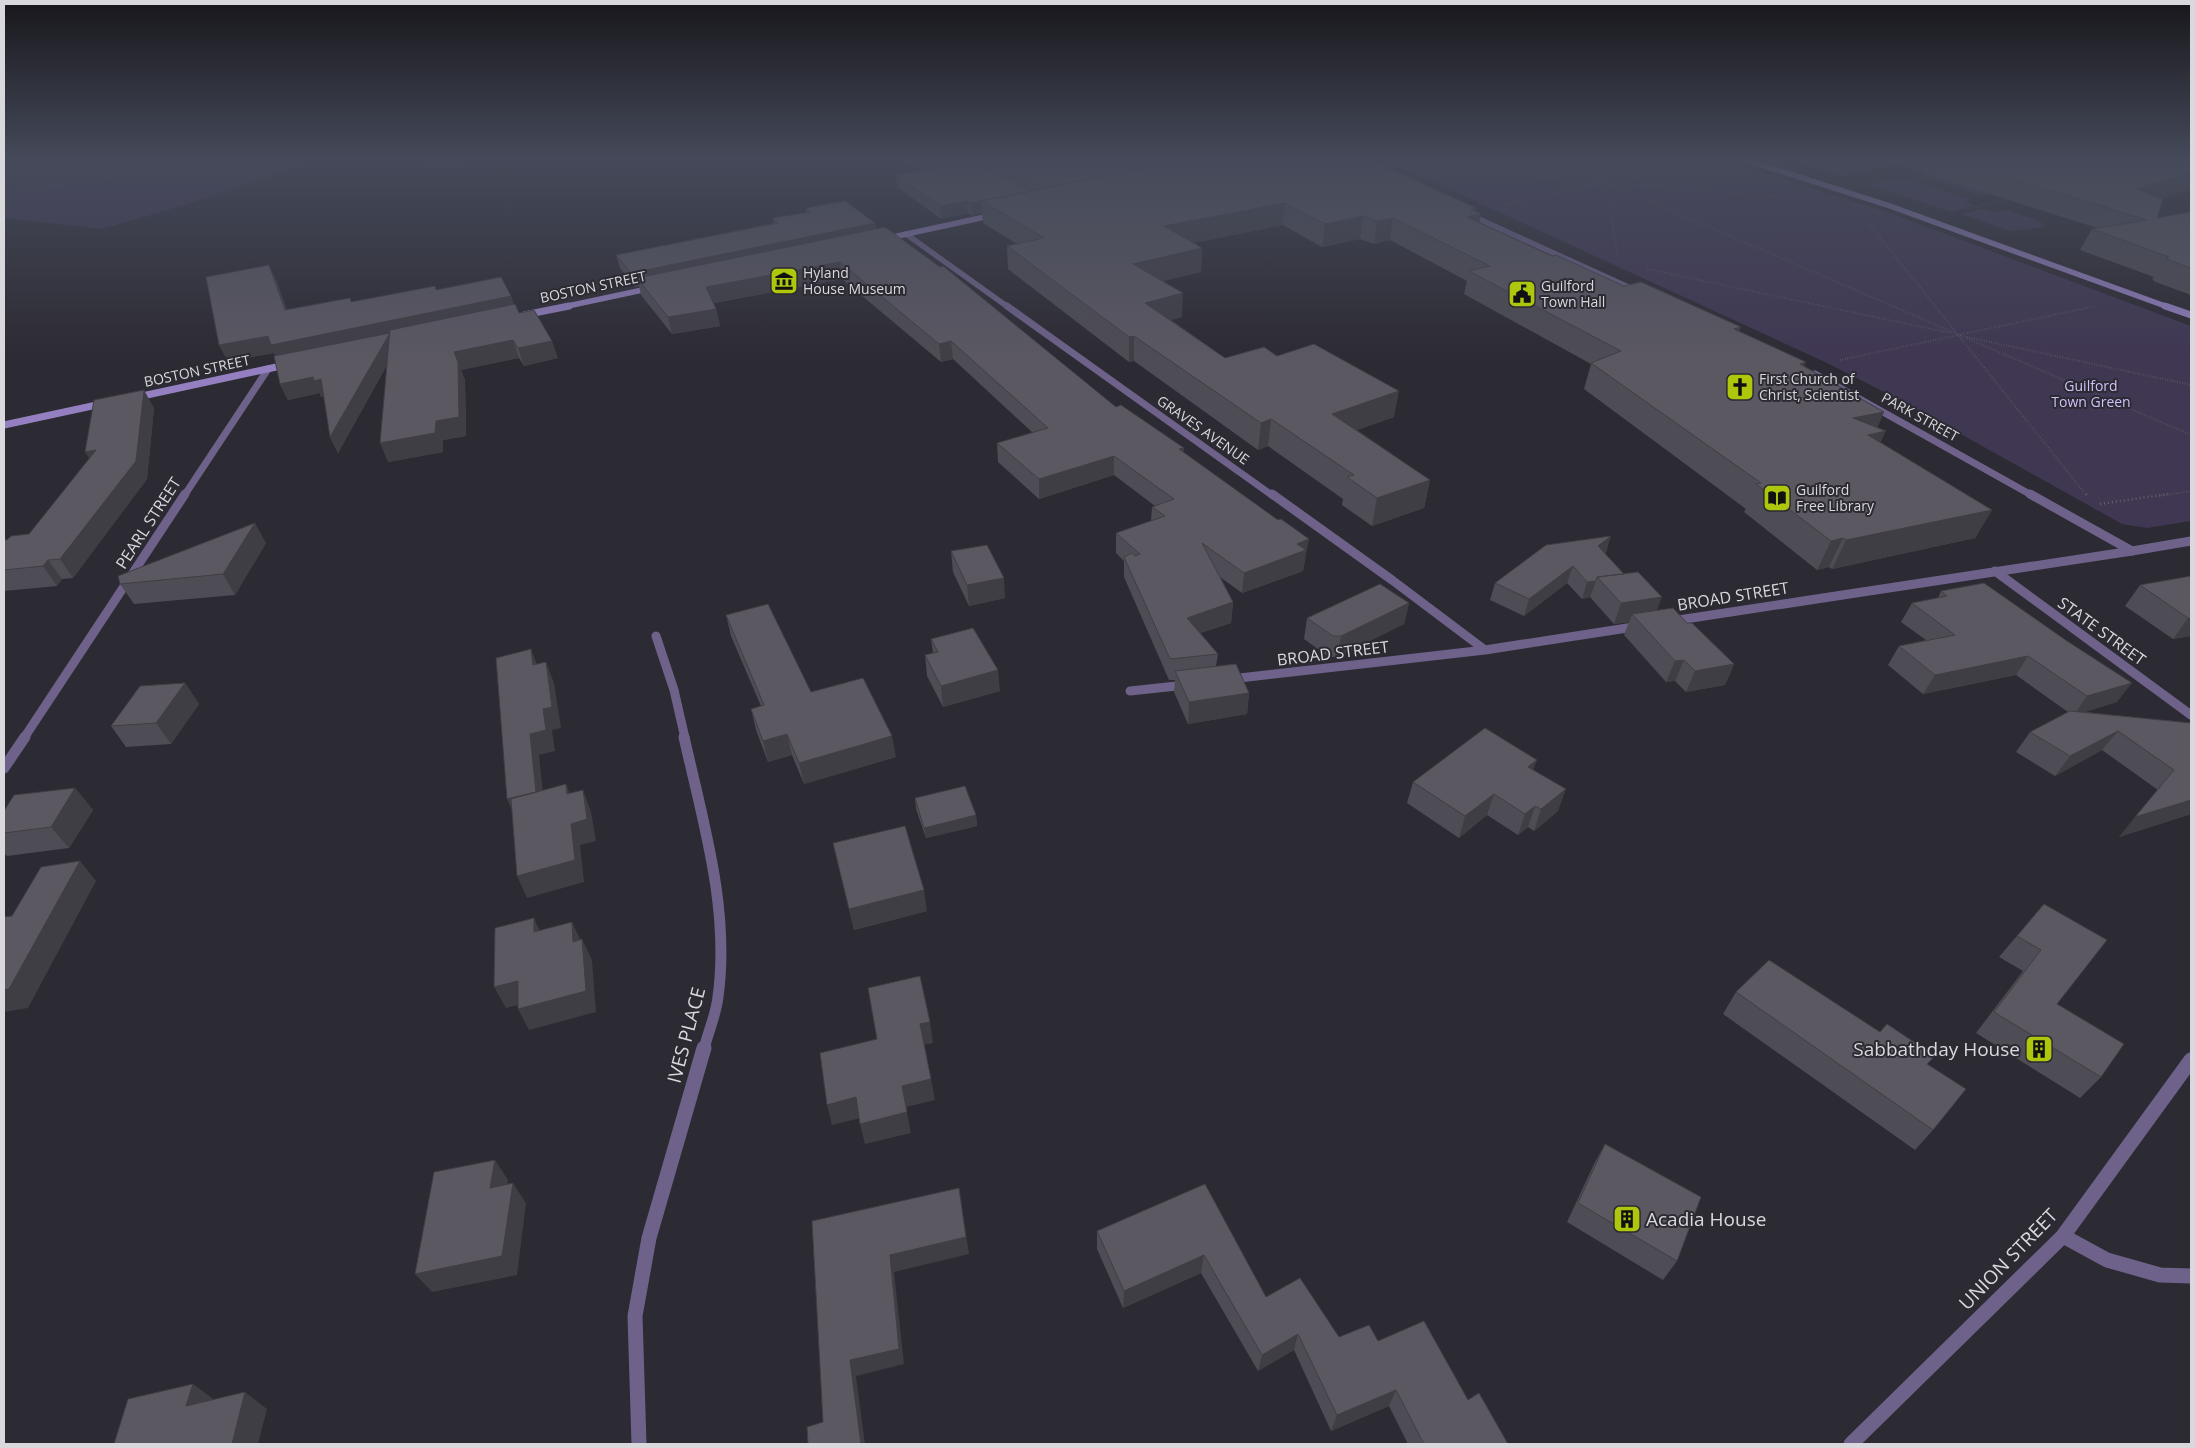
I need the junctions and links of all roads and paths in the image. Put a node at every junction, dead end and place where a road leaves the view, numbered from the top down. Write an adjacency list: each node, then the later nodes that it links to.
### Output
1 (941, 227): 7 (main road)
2 (1496, 227): 12 (street)
3 (1613, 227): 9 (path)
4 (1707, 227): 16 (path)
5 (1870, 227): 16 (path)
6 (1947, 227): 14 (main road)
7 (906, 234): 8 (main road); 33 (street, GRAVES AVENUE)
8 (877, 240)
9 (1619, 263)
10 (1639, 267): 16 (path)
11 (657, 287): 15 (main road, BOSTON STREET)
12 (1646, 296)
13 (2104, 304): 16 (path)
14 (2191, 315)
15 (514, 317)
16 (1958, 335): 17 (path); 21 (path); 25 (path); 27 (path)
17 (1836, 361)
18 (296, 363): 19 (main road, BOSTON STREET)
19 (268, 369): 22 (main road, BOSTON STREET); 38 (street, PEARL STREET)
20 (1805, 369): 30 (street, PARK STREET)
21 (2191, 385)
22 (121, 400)
23 (111, 402): 24 (main road)
24 (4, 425)
25 (2191, 435)
26 (2191, 491): 28 (path)
27 (2088, 497)
28 (2100, 510)
29 (2191, 541): 30 (street, BROAD STREET)
30 (2132, 551): 31 (street, BROAD STREET)
31 (1995, 571): 33 (street, BROAD STREET); 37 (street, STATE STREET)
32 (656, 636): 42 (street, IVES PLACE)
33 (1485, 650): 34 (street, BROAD STREET)
34 (1218, 681)
35 (1199, 683): 36 (street)
36 (1130, 691)
37 (2191, 715)
38 (4, 768)
39 (2191, 1060): 40 (street, UNION STREET)
40 (2063, 1236): 41 (street); 43 (street, UNION STREET)
41 (2191, 1276)
42 (639, 1444)
43 (1850, 1444)

